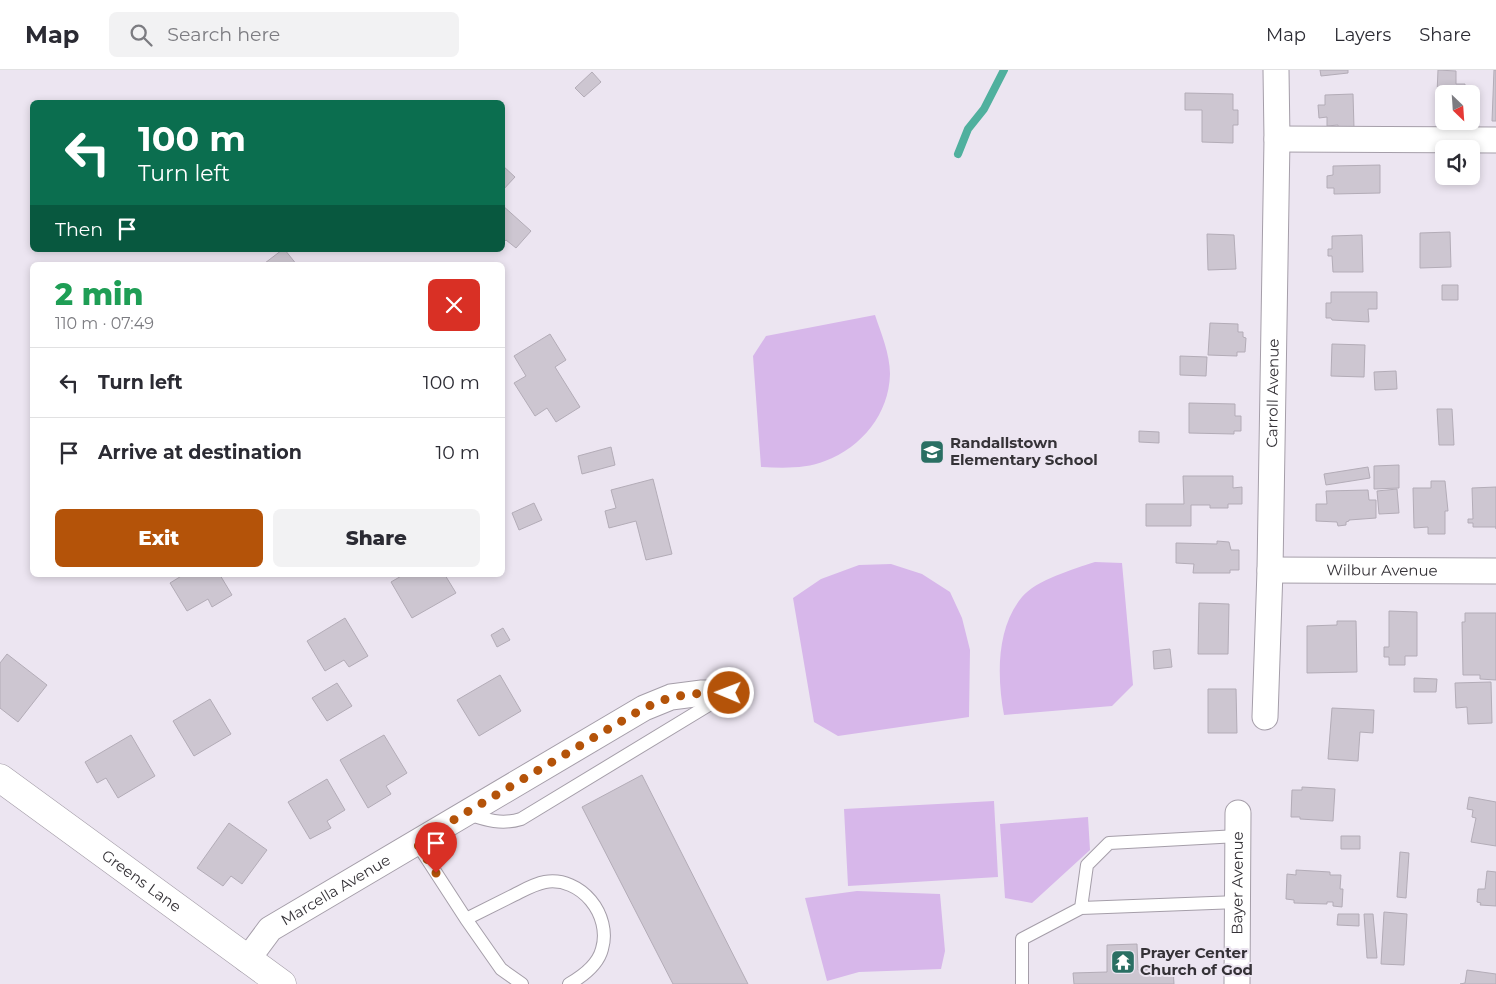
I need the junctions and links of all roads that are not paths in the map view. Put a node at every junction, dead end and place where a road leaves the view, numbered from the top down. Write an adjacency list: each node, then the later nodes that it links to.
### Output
1 (1276, 70): 2 (street, Carroll Avenue)
2 (1277, 139): 3 (street); 4 (street, Carroll Avenue)
3 (1496, 140)
4 (1270, 570): 5 (street, Wilbur Avenue); 7 (street, Carroll Avenue)
5 (1496, 571)
6 (729, 693): 9 (street, Marcella Avenue); 9 (lane)
7 (1265, 717)
8 (0, 778): 15 (street, Greens Lane)
9 (465, 813): 11 (street, Marcella Avenue)
10 (1238, 824): 12 (street, Bayer Avenue); 13 (lane)
11 (416, 842): 14 (lane); 15 (street, Marcella Avenue)
12 (1238, 902): 13 (lane); 20 (street, Bayer Avenue)
13 (1081, 908): 19 (lane)
14 (466, 920): 17 (lane); 18 (lane)
15 (247, 960): 16 (street, Greens Lane)
16 (282, 984)
17 (522, 984)
18 (569, 984)
19 (1022, 984)
20 (1237, 984)

